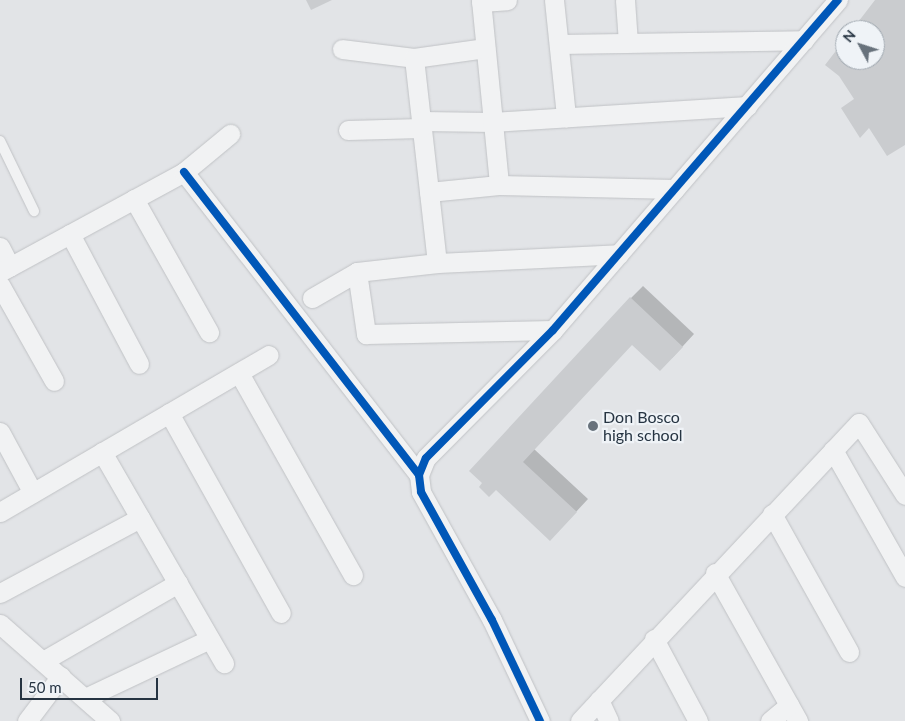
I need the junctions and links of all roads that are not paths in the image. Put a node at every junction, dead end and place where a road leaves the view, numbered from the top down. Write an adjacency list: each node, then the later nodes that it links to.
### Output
1 (507, 0): 5 (street)
2 (554, 0): 8 (street)
3 (625, 0): 7 (street)
4 (838, 0): 6 (street)
5 (481, 1): 9 (street)
6 (804, 40): 7 (street); 12 (street)
7 (628, 43): 8 (street)
8 (559, 44): 13 (street)
9 (485, 48): 11 (street); 14 (street)
10 (342, 49): 11 (street)
11 (414, 58): 15 (street)
12 (747, 106): 13 (street); 21 (street)
13 (566, 117): 14 (street)
14 (492, 122): 15 (street); 20 (street)
15 (421, 124): 16 (street); 22 (street)
16 (348, 130)
17 (230, 134): 19 (street)
18 (0, 141): 24 (lane)
19 (184, 172): 23 (street); 43 (street)
20 (499, 185): 21 (street); 22 (street)
21 (675, 189): 27 (street)
22 (429, 192): 28 (street)
23 (134, 199): 25 (street); 34 (street)
24 (34, 211)
25 (70, 234): 29 (street); 36 (street)
26 (0, 247): 29 (street)
27 (618, 254): 28 (street); 33 (street)
28 (437, 263): 30 (street)
29 (5, 270)
30 (358, 272): 32 (street); 33 (street)
31 (0, 285): 38 (street)
32 (312, 298)
33 (553, 330): 43 (street)
34 (209, 332)
35 (268, 356): 37 (street)
36 (138, 364)
37 (239, 373): 39 (street); 50 (street)
38 (54, 381)
39 (169, 413): 42 (street); 54 (street)
40 (0, 432): 44 (street)
41 (832, 450): 45 (street); 47 (street); 51 (street)
42 (102, 452): 44 (street); 48 (street)
43 (419, 475): 67 (street)
44 (33, 493): 46 (street)
45 (905, 495)
46 (0, 512)
47 (772, 514): 49 (street); 58 (street)
48 (140, 518): 52 (street); 53 (street)
49 (715, 573): 57 (street); 64 (street)
50 (353, 575)
51 (905, 577)
52 (178, 583): 56 (street); 59 (street)
53 (0, 593)
54 (280, 613)
55 (0, 624): 59 (street)
56 (210, 639): 60 (street); 62 (street)
57 (654, 640): 63 (street); 70 (street)
58 (849, 652)
59 (44, 661): 61 (street)
60 (224, 663)
61 (60, 676): 62 (street); 65 (street)
62 (85, 698): 66 (street)
63 (599, 700): 68 (street); 69 (street)
64 (794, 713): 71 (street)
65 (27, 721)
66 (110, 721)
67 (540, 721)
68 (580, 721)
69 (610, 721)
70 (698, 721)
71 (770, 721)

